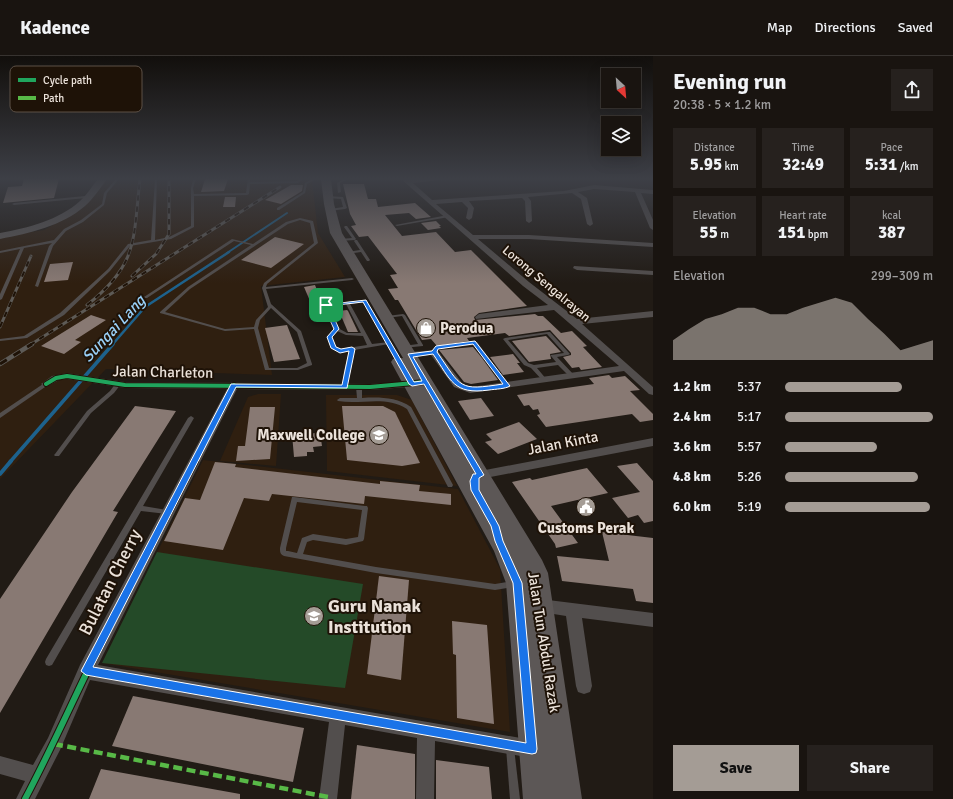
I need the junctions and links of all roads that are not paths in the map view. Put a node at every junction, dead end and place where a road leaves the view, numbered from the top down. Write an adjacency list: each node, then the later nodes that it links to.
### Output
1 (62, 214): 20 (street)
2 (66, 214): 20 (street)
3 (92, 214): 23 (lane)
4 (154, 214): 24 (lane)
5 (193, 214): 24 (lane)
6 (324, 214): 37 (main road, Jalan Tun Abdul Razak)
7 (333, 214): 22 (main road, Jalan Tun Abdul Razak)
8 (445, 214): 13 (street, Lorong Sengalrayan)
9 (470, 214): 14 (street)
10 (529, 214): 15 (street)
11 (588, 214): 17 (street)
12 (647, 214): 19 (street)
13 (448, 216): 16 (lane); 21 (street, Lorong Sengalrayan)
14 (469, 218)
15 (529, 221)
16 (398, 224)
17 (590, 224)
18 (346, 227): 22 (lane)
19 (653, 228)
20 (0, 235)
21 (473, 237): 27 (street); 45 (street, Lorong Sengalrayan)
22 (340, 240): 31 (main road, Jalan Tun Abdul Razak)
23 (56, 241): 28 (lane); 38 (lane)
24 (153, 241): 52 (lane)
25 (356, 241): 29 (lane)
26 (253, 245): 39 (lane); 40 (lane); 49 (lane)
27 (653, 245)
28 (22, 248): 30 (lane); 41 (lane)
29 (362, 251): 31 (lane); 32 (lane)
30 (0, 252)
31 (348, 253): 56 (main road, Jalan Tun Abdul Razak)
32 (368, 260)
33 (577, 268): 35 (street)
34 (593, 273): 36 (street)
35 (653, 273)
36 (653, 278)
37 (352, 279): 39 (lane); 42 (main road, Jalan Tun Abdul Razak)
38 (37, 286)
39 (264, 288): 44 (lane)
40 (146, 297)
41 (0, 299)
42 (365, 301): 43 (lane); 53 (main road, Jalan Tun Abdul Razak)
43 (348, 303): 50 (lane); 51 (lane)
44 (269, 304): 49 (lane); 49 (lane)
45 (555, 307): 47 (street); 48 (street, Lorong Sengalrayan)
46 (653, 314): 48 (street)
47 (479, 316)
48 (574, 322): 60 (street, Lorong Sengalrayan)
49 (256, 328)
50 (336, 329): 51 (lane); 55 (lane)
51 (364, 335): 54 (lane)
52 (0, 340)
53 (388, 343): 54 (lane); 63 (main road, Jalan Tun Abdul Razak)
54 (370, 346): 55 (lane)
55 (352, 349): 68 (lane)
56 (407, 351): 57 (street); 63 (main road, Jalan Tun Abdul Razak)
57 (434, 352): 67 (street); 67 (lane)
58 (559, 363): 59 (lane); 59 (lane); 61 (lane)
59 (533, 367): 62 (lane)
60 (627, 368): 61 (street); 70 (street, Lorong Sengalrayan)
61 (572, 376): 62 (street)
62 (545, 380): 67 (street)
63 (419, 383): 69 (street, Jalan Charleton); 76 (main road, Jalan Tun Abdul Razak); 78 (main road, Jalan Tun Abdul Razak)
64 (46, 384): 65 (street, Jalan Charleton); 73 (lane)
65 (118, 384): 66 (street, Jalan Charleton); 77 (lane)
66 (234, 385): 68 (street, Jalan Charleton); 81 (street, Bulatan Cherry)
67 (507, 386)
68 (345, 387): 69 (street, Jalan Charleton)
69 (359, 387): 72 (lane)
70 (653, 392)
71 (340, 400): 72 (lane)
72 (360, 400): 79 (lane)
73 (0, 416)
74 (190, 418): 80 (lane)
75 (653, 442): 78 (street, Jalan Kinta)
76 (447, 448): 78 (main road); 82 (main road, Jalan Tun Abdul Razak)
77 (57, 455)
78 (480, 475): 82 (main road); 85 (main road, Jalan Tun Abdul Razak)
79 (450, 485)
80 (139, 508): 81 (lane); 88 (lane)
81 (167, 512): 89 (street, Bulatan Cherry)
82 (499, 541): 84 (main road, Jalan Tun Abdul Razak)
83 (299, 556): 83 (lane); 84 (lane)
84 (518, 583): 93 (main road, Jalan Tun Abdul Razak)
85 (540, 606): 86 (street); 101 (main road, Jalan Tun Abdul Razak)
86 (573, 610): 87 (street); 90 (street)
87 (653, 620)
88 (49, 662)
89 (86, 671): 91 (street); 95 (street, Bulatan Cherry)
90 (584, 686)
91 (338, 715): 92 (street); 97 (street)
92 (426, 730): 93 (street); 98 (street)
93 (521, 747): 99 (lane); 100 (main road, Jalan Tun Abdul Razak)
94 (0, 765): 95 (street)
95 (37, 775): 96 (street, Bulatan Cherry)
96 (25, 799)
97 (328, 799)
98 (425, 799)
99 (515, 799)
100 (538, 799)
101 (567, 799)

